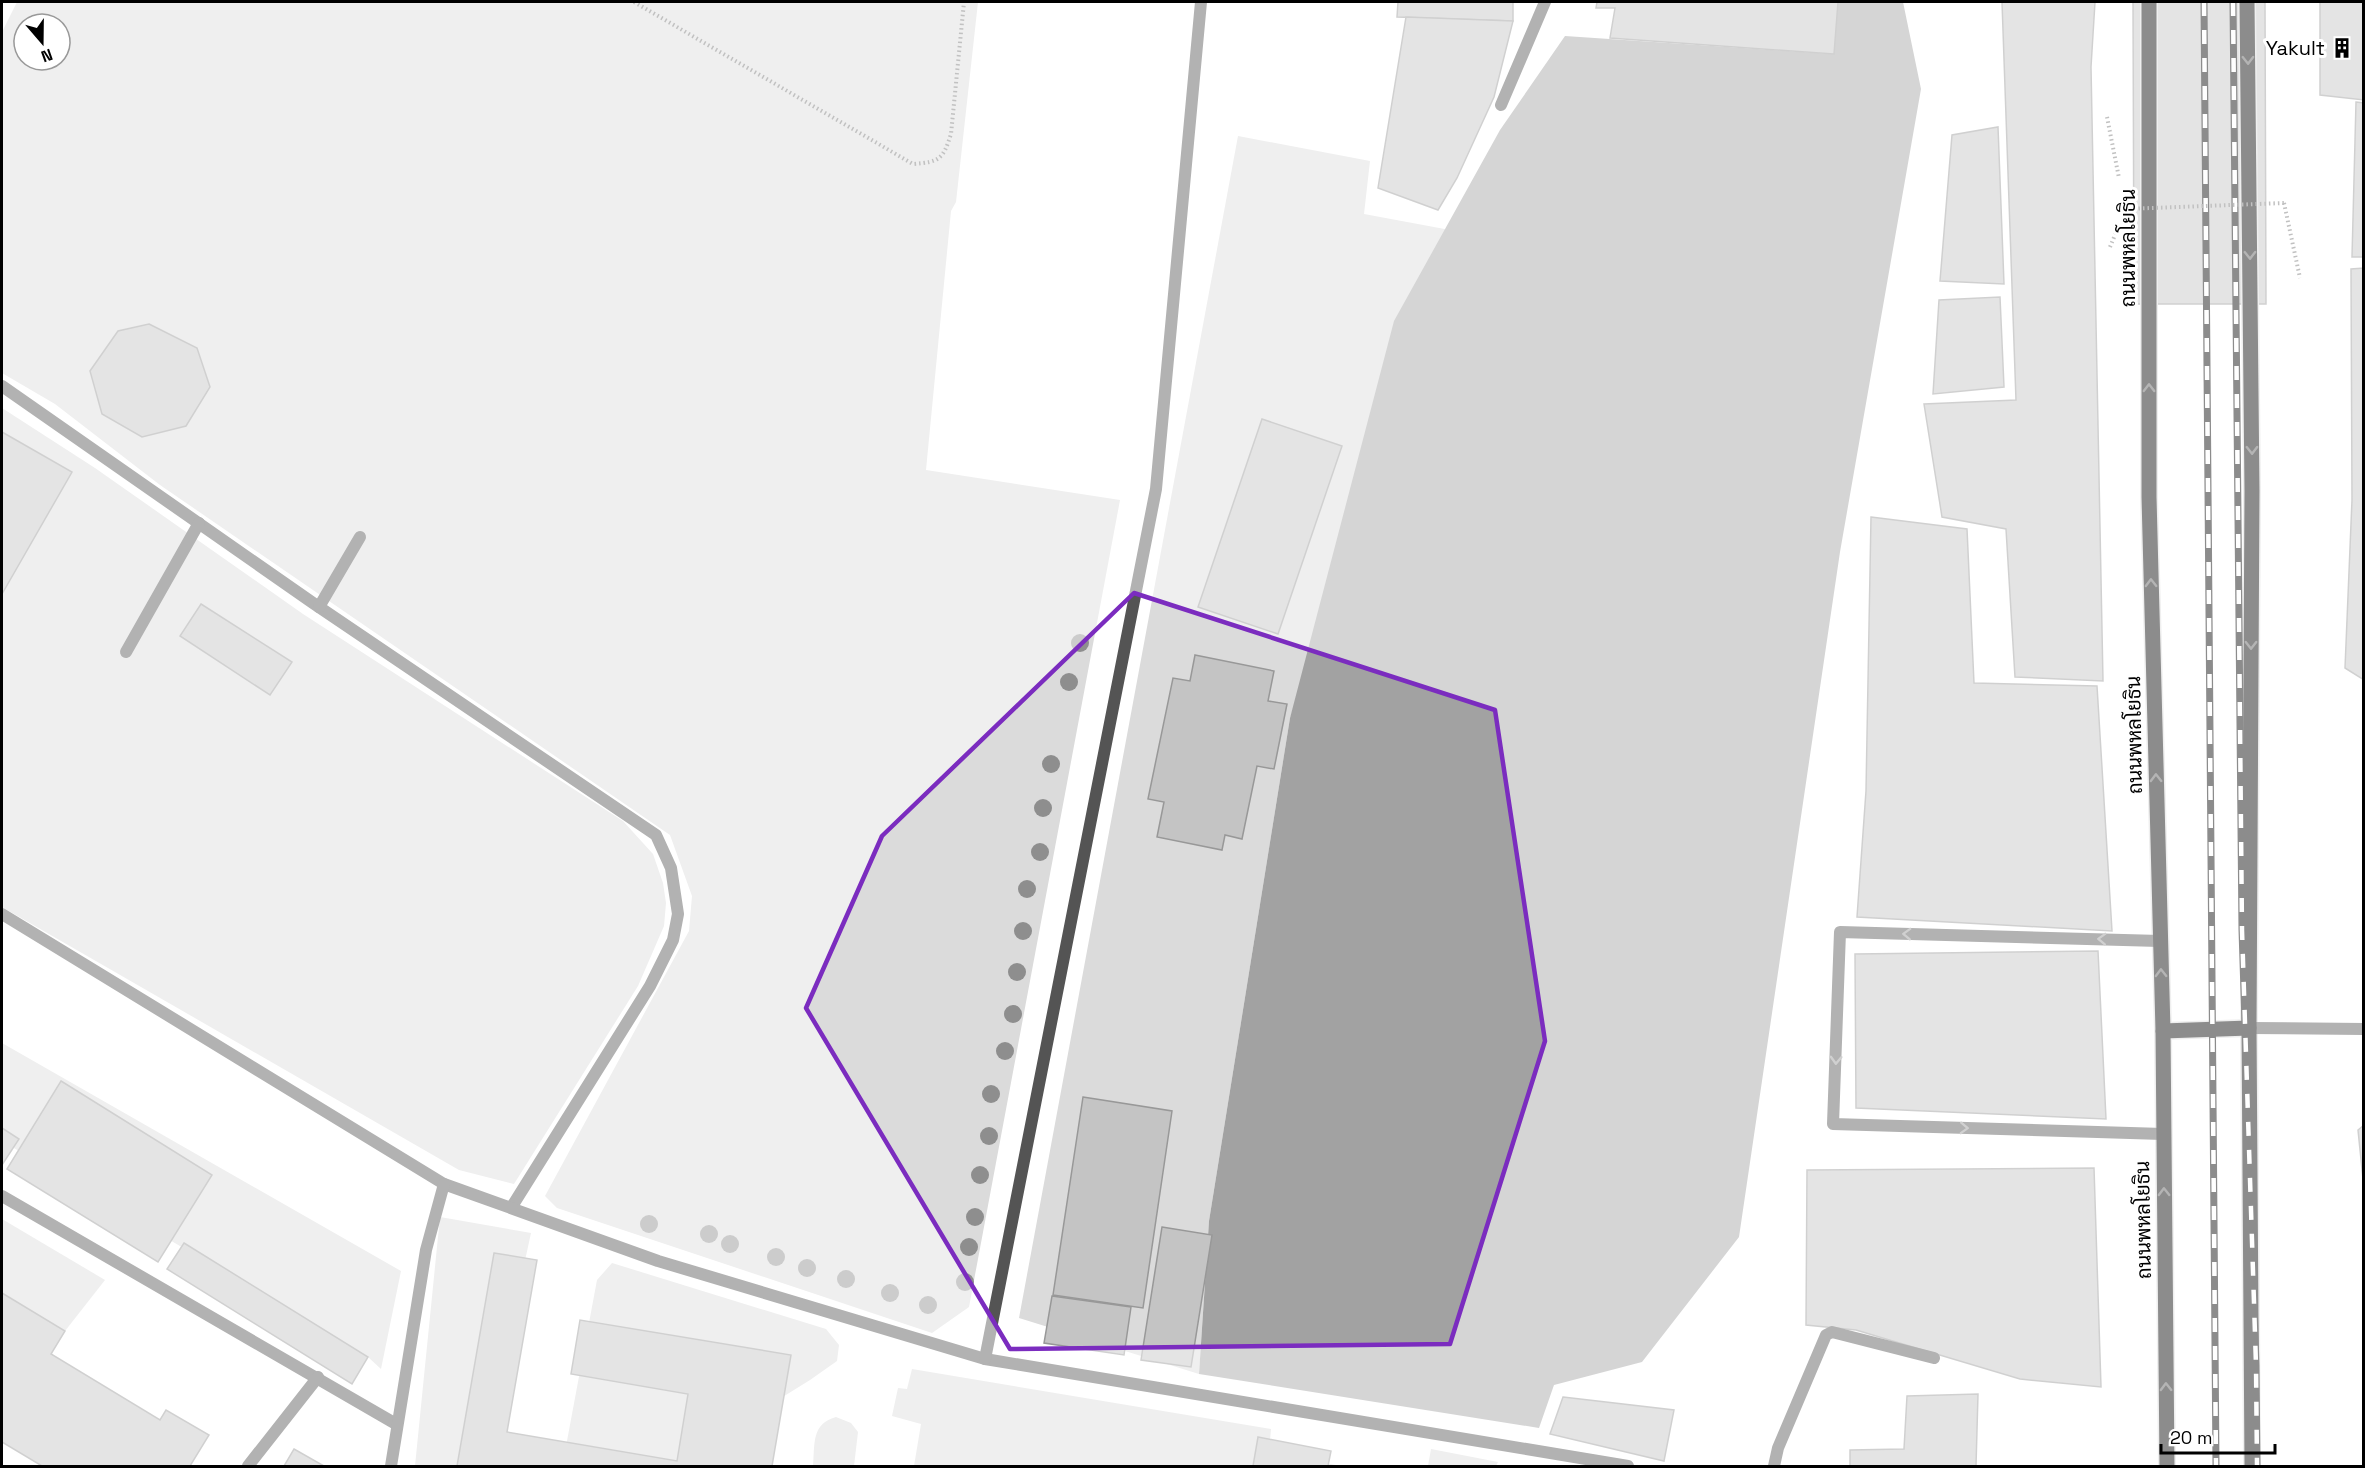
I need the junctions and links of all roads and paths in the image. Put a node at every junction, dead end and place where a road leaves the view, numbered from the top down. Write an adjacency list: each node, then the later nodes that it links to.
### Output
1 (634, 2): 2 (path)
2 (964, 2)
3 (1201, 2): 27 (street)
4 (1545, 2): 7 (street)
5 (2149, 2): 18 (main road, ถนนพหลโยธิน, one-way to 5)
6 (2247, 2): 19 (main road, one-way to 19)
7 (1502, 105)
8 (2107, 117): 9 (path)
9 (2121, 186)
10 (2110, 247): 11 (path, bridge)
11 (2301, 278)
12 (2, 386): 13 (street)
13 (199, 524): 15 (street); 16 (street)
14 (360, 537): 15 (street)
15 (319, 607): 25 (street)
16 (126, 652)
17 (2, 914): 23 (street)
18 (2160, 941): 21 (main road, ถนนพหลโยธิน, one-way to 18); 22 (street, one-way to 22)
19 (2248, 1028): 20 (street); 21 (main road); 37 (main road)
20 (2364, 1029)
21 (2163, 1031): 22 (main road, ถนนพหลโยธิน)
22 (2163, 1134): 36 (main road, ถนนพหลโยธิน, one-way to 22)
23 (444, 1184): 25 (street); 29 (street)
24 (2, 1196): 28 (street)
25 (512, 1208): 27 (street)
26 (1934, 1358): 35 (street)
27 (985, 1359): 30 (street)
28 (318, 1377): 29 (street); 31 (street)
29 (396, 1424): 32 (street)
30 (1539, 1452): 33 (street); 34 (street)
31 (248, 1467)
32 (391, 1467)
33 (1540, 1467)
34 (1628, 1467)
35 (1774, 1467)
36 (2167, 1467)
37 (2252, 1467)

